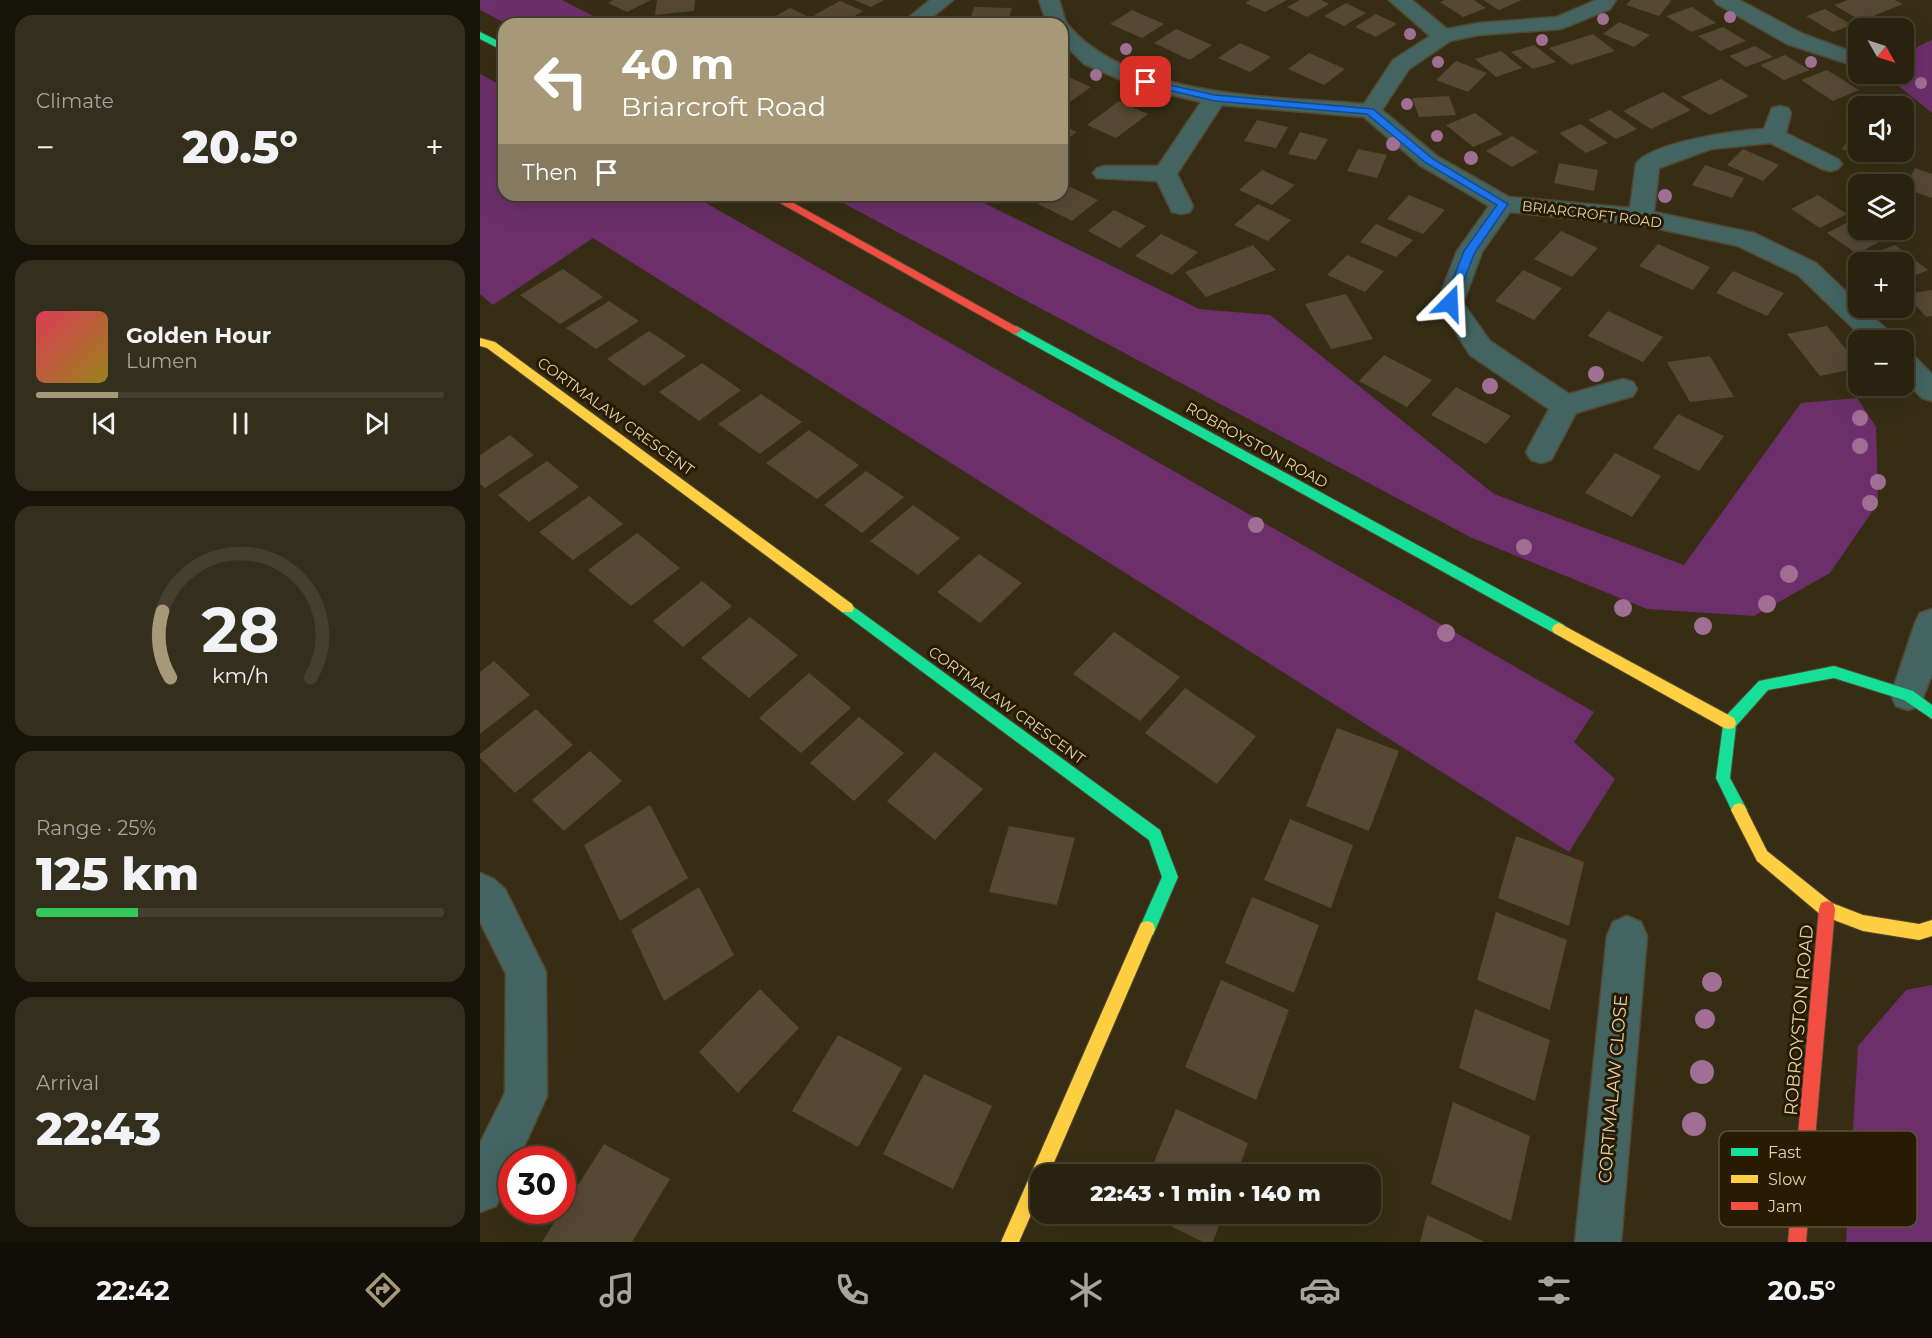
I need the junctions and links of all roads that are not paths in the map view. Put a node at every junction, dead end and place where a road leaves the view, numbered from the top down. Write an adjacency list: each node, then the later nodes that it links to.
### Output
1 (943, 0): 6 (street)
2 (1049, 0): 7 (street)
3 (1399, 0): 10 (street)
4 (1606, 0): 10 (street)
5 (1724, 0): 12 (street)
6 (919, 18)
7 (1055, 18)
8 (480, 35): 11 (main road)
9 (1068, 36): 13 (street)
10 (1443, 36): 14 (street)
11 (498, 45)
12 (1848, 58)
13 (1215, 98): 14 (street); 19 (street)
14 (1370, 111): 21 (street, BRIARCROFT ROAD)
15 (1780, 113): 16 (street)
16 (1774, 136): 17 (street); 23 (street)
17 (1830, 164)
18 (1105, 173): 19 (street)
19 (1165, 174): 22 (street)
20 (782, 201): 33 (main road, ROBROYSTON ROAD)
21 (1503, 204): 23 (street, BRIARCROFT ROAD); 29 (street)
22 (1181, 207)
23 (1641, 217): 24 (street, BRIARCROFT ROAD)
24 (1871, 330)
25 (480, 342): 41 (main road, CORTMALAW CRESCENT)
26 (1914, 373): 28 (street)
27 (1623, 389): 29 (street)
28 (1932, 391)
29 (1565, 406): 30 (street)
30 (1541, 452)
31 (1932, 623): 32 (street)
32 (1920, 704): 33 (main road)
33 (1729, 723): 35 (main road)
34 (480, 892): 39 (street)
35 (1827, 909): 36 (main road); 38 (main road, ROBROYSTON ROAD)
36 (1932, 928)
37 (1627, 936): 42 (street, CORTMALAW CLOSE)
38 (1807, 1131)
39 (480, 1190)
40 (1798, 1227): 43 (main road, ROBROYSTON ROAD)
41 (1010, 1242)
42 (1598, 1242)
43 (1797, 1242)

